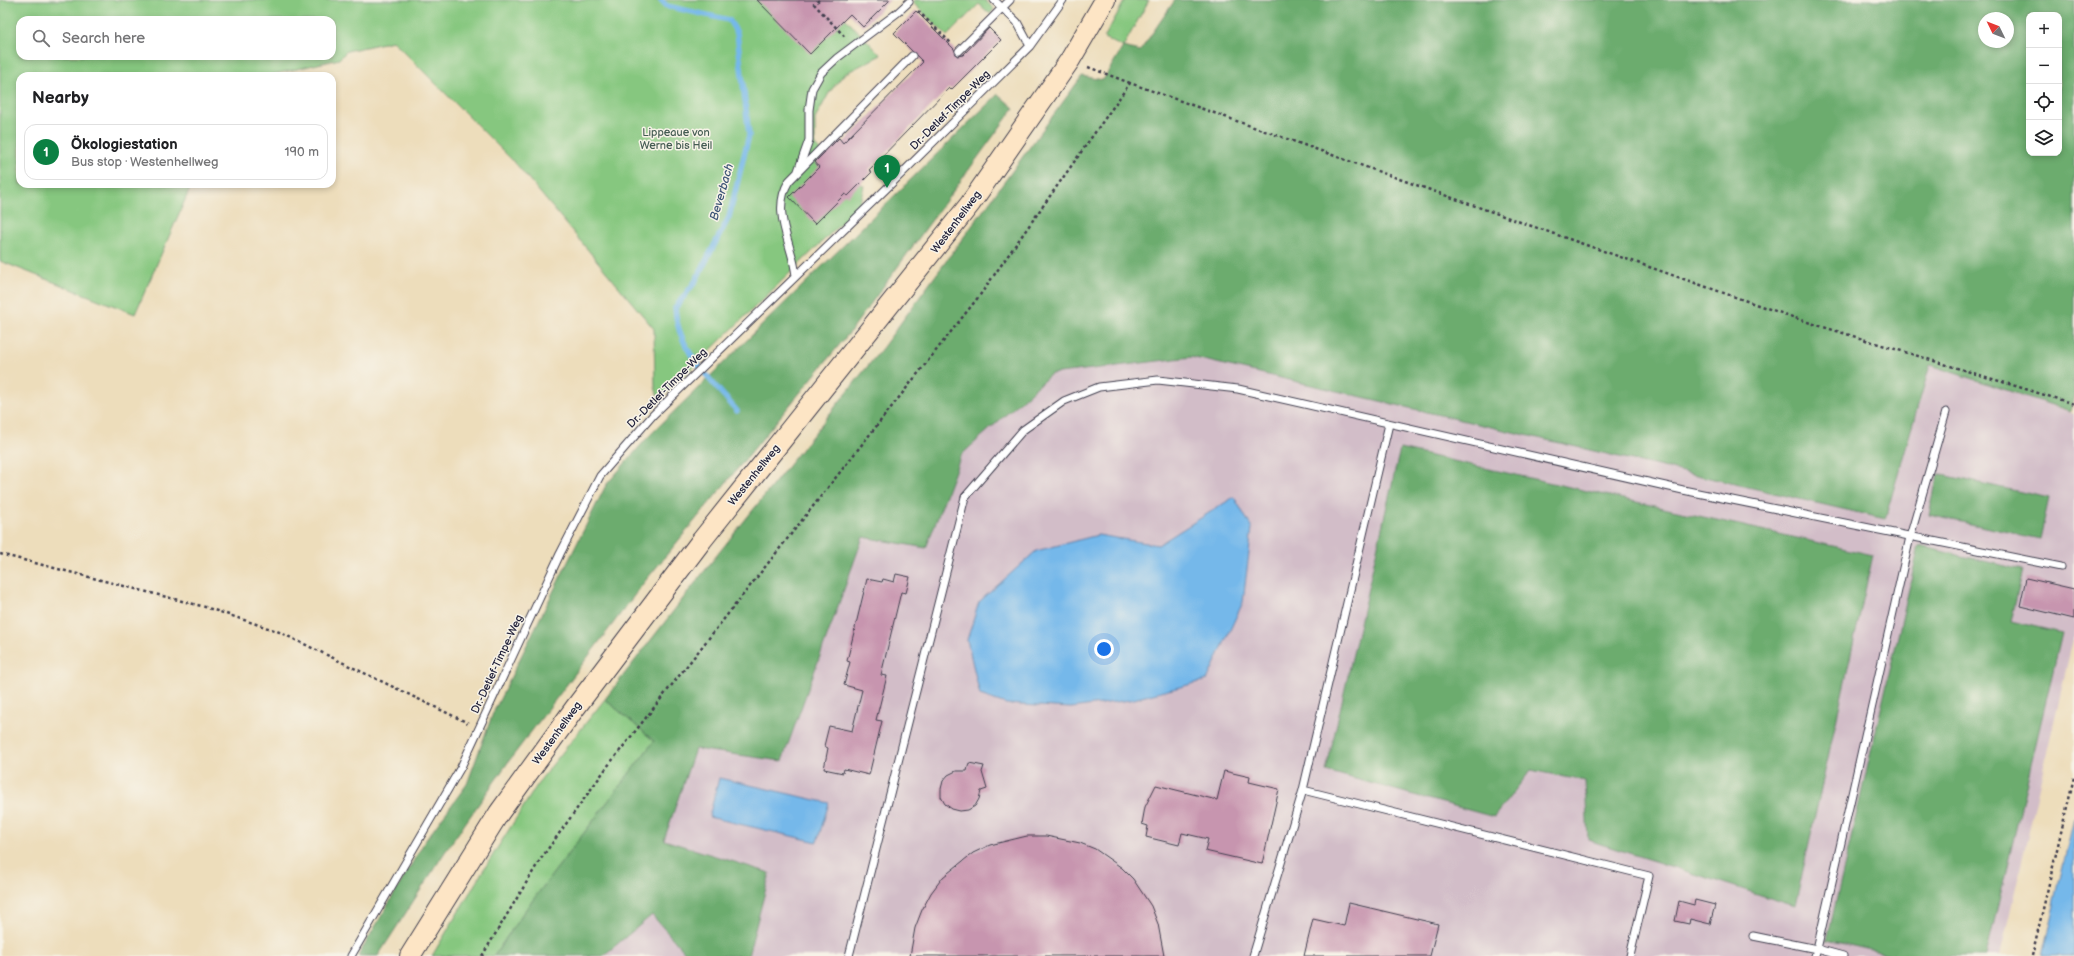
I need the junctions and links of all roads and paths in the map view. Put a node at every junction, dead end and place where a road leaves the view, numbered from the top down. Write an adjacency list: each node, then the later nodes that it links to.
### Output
1 (819, 0): 8 (path)
2 (994, 0): 7 (lane)
3 (1010, 0): 7 (lane)
4 (1063, 0): 9 (lane, Dr.-Detlef-Timpe-Weg)
5 (1105, 0): 12 (main road, Westenhellweg)
6 (908, 2): 8 (lane); 10 (path)
7 (1002, 8): 9 (lane); 10 (lane)
8 (855, 46): 14 (lane)
9 (1030, 46): 15 (lane, Dr.-Detlef-Timpe-Weg)
10 (959, 50)
11 (912, 56): 14 (lane)
12 (1070, 60): 13 (path); 27 (main road, Westenhellweg)
13 (1130, 83)
14 (796, 175): 15 (lane)
15 (796, 276): 21 (lane, Dr.-Detlef-Timpe-Weg)
16 (1946, 412): 18 (lane)
17 (1389, 424): 18 (lane); 23 (lane); 28 (lane)
18 (1910, 536): 20 (lane); 25 (lane)
19 (0, 554): 21 (path)
20 (2061, 567)
21 (479, 728): 26 (lane, Dr.-Detlef-Timpe-Weg)
22 (2074, 777): 32 (path)
23 (1303, 790): 29 (lane); 30 (lane)
24 (1753, 936): 25 (lane)
25 (1816, 953): 31 (lane)
26 (352, 956)
27 (410, 956)
28 (849, 956)
29 (1253, 956)
30 (1630, 956)
31 (1843, 956)
32 (2032, 956)

